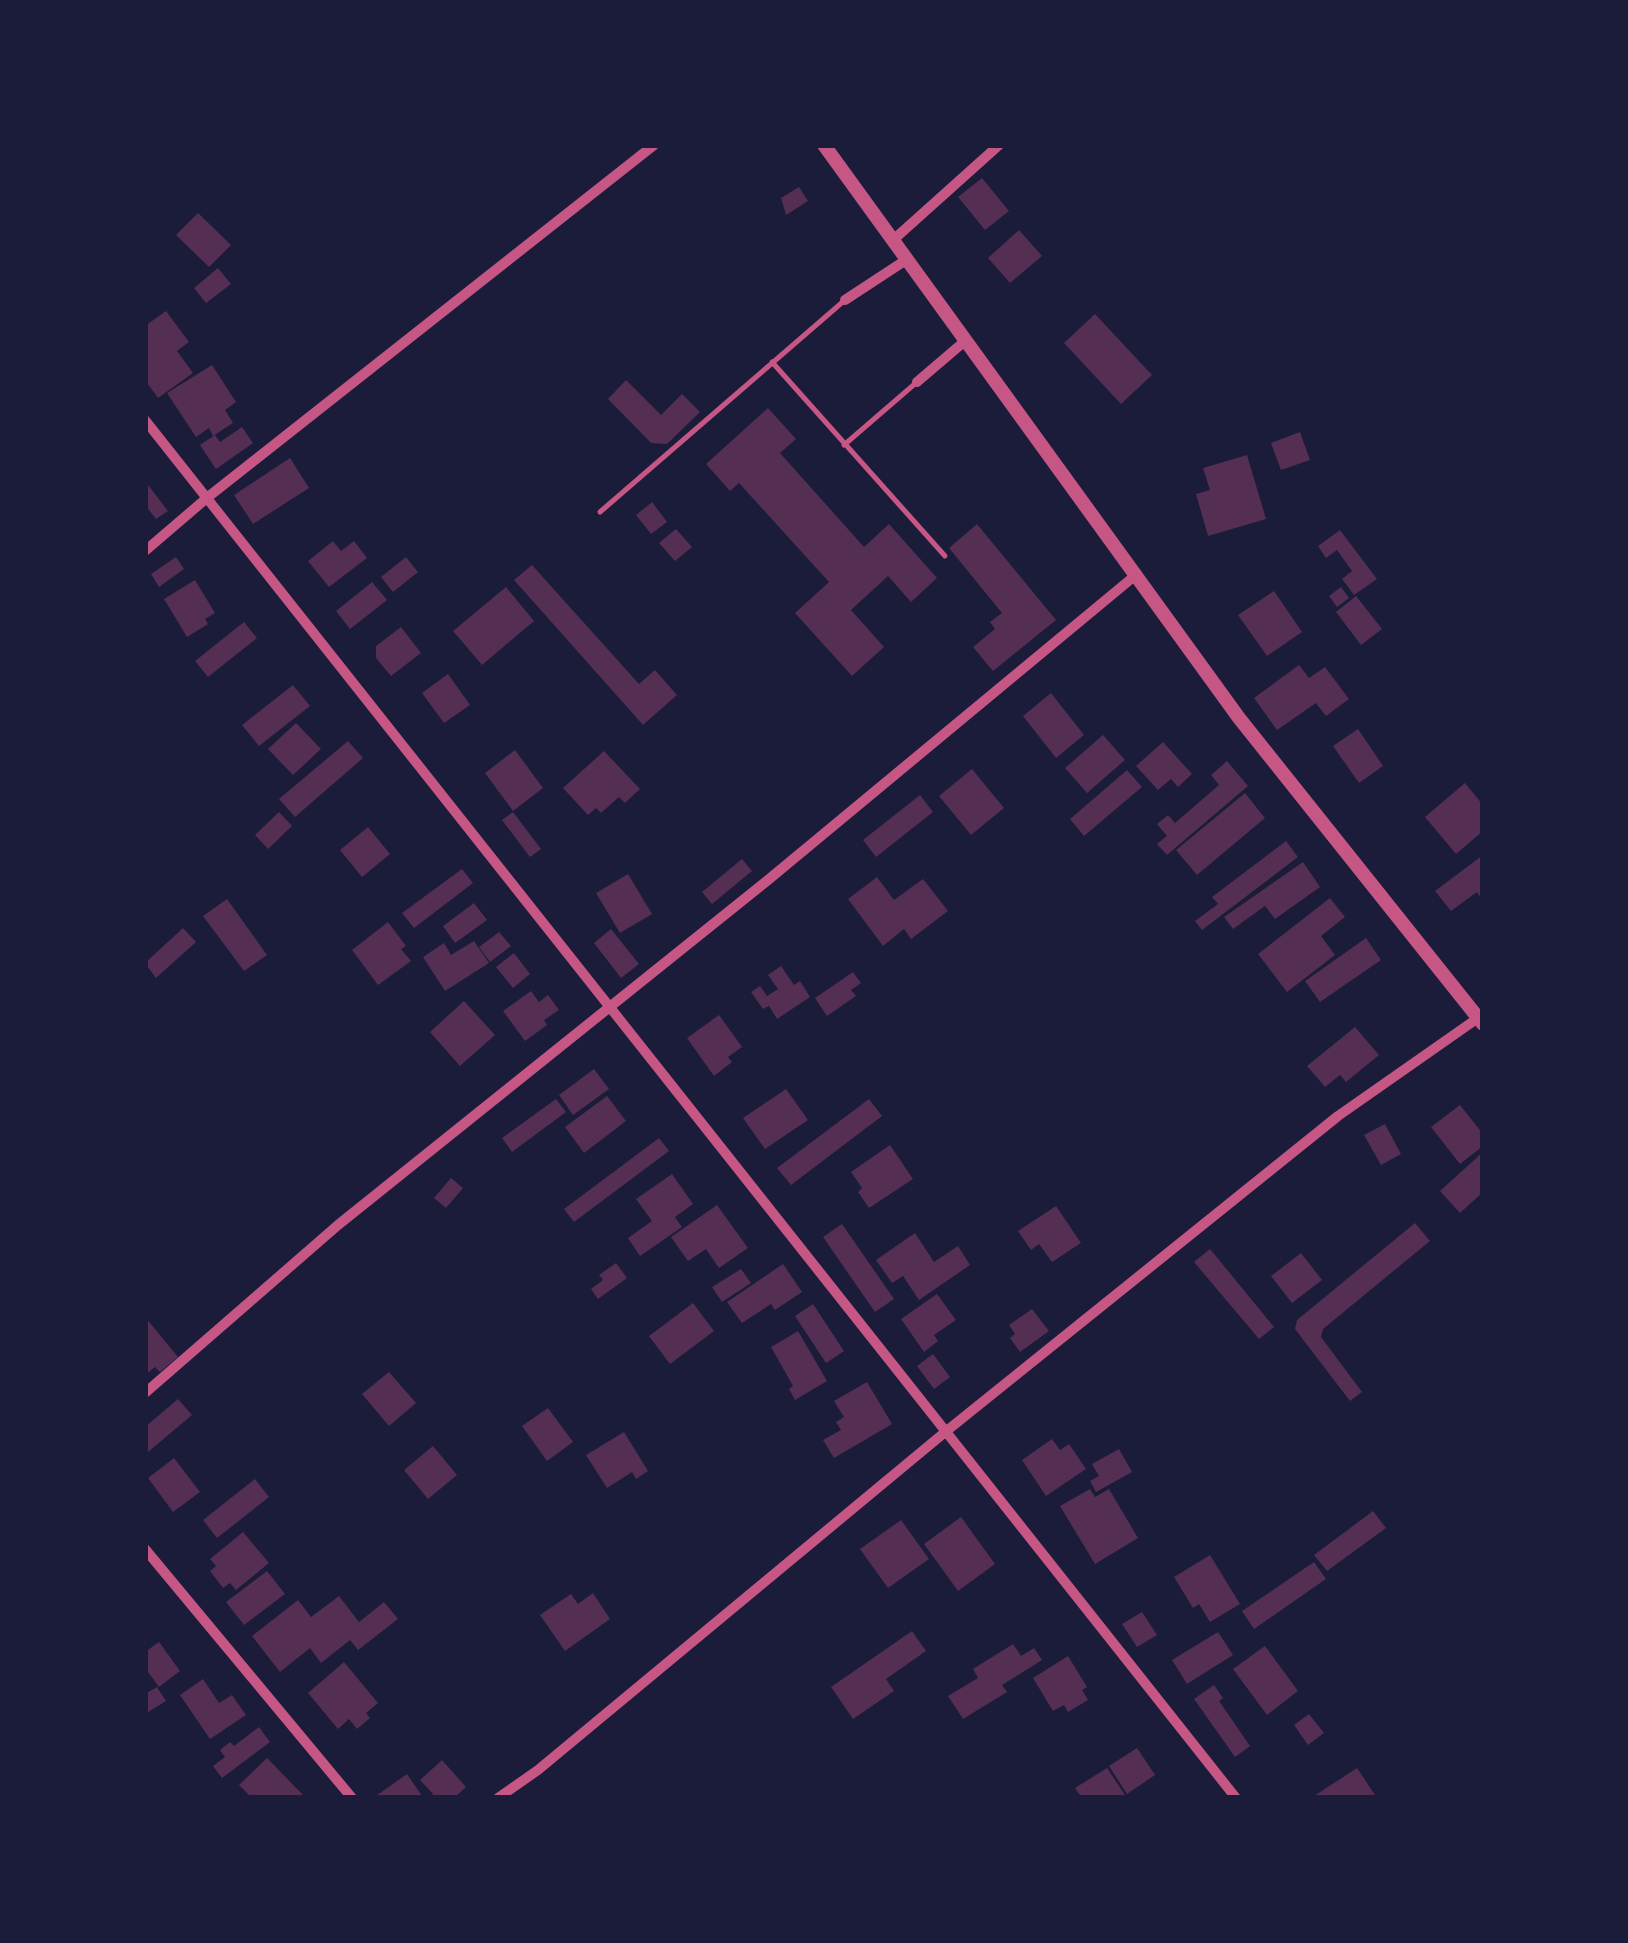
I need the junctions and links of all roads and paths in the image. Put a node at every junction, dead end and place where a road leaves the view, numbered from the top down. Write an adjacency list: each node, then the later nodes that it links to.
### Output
1 (654, 145): 12 (street)
2 (824, 145): 4 (street)
3 (999, 145): 4 (street)
4 (892, 241): 5 (street)
5 (906, 260): 6 (street); 7 (street)
6 (846, 300): 8 (lane)
7 (965, 341): 9 (street); 16 (street)
8 (772, 362): 11 (lane); 13 (lane)
9 (917, 382): 11 (lane)
10 (145, 420): 12 (street)
11 (844, 445): 15 (lane)
12 (208, 497): 14 (street); 17 (street)
13 (600, 512)
14 (145, 551)
15 (945, 556)
16 (1137, 574): 17 (street); 18 (street)
17 (611, 1005): 19 (street); 20 (street)
18 (1480, 1021): 20 (street)
19 (145, 1394)
20 (944, 1433): 23 (street); 24 (street)
21 (145, 1549): 22 (street)
22 (352, 1798)
23 (498, 1798)
24 (1236, 1798)

